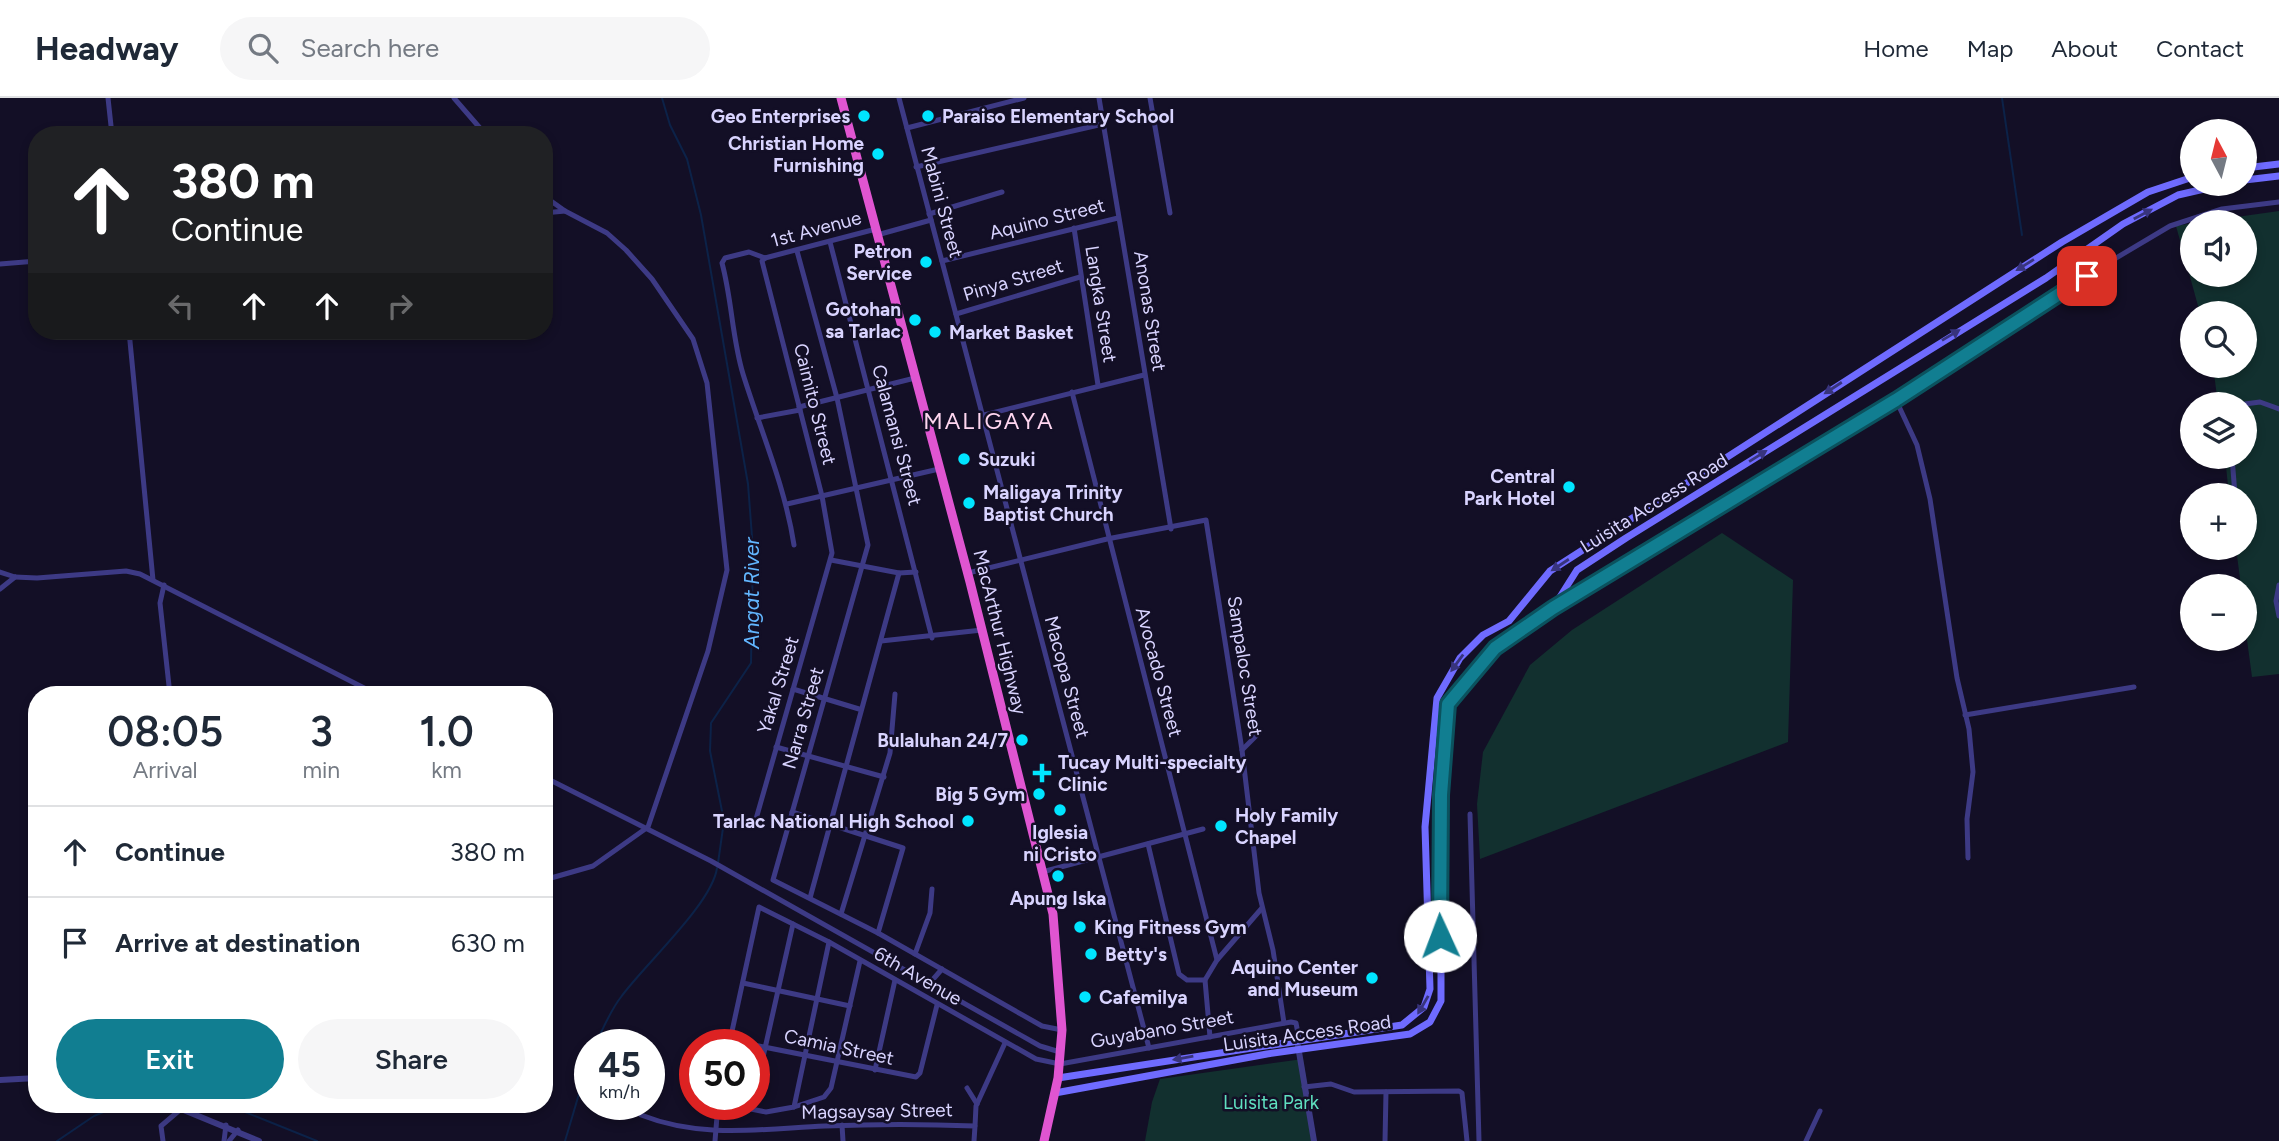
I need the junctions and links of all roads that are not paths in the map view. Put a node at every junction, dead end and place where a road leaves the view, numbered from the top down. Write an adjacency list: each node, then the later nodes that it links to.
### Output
1 (108, 98): 9 (street)
2 (454, 98): 10 (street)
3 (841, 98): 28 (highway, MacArthur Highway)
4 (900, 98): 11 (street, Mabini Street)
5 (1024, 98): 11 (street)
6 (1099, 98): 8 (street, Anonas Street)
7 (1150, 98): 24 (street)
8 (1103, 124): 14 (street); 26 (street, Anonas Street)
9 (111, 126)
10 (478, 126)
11 (907, 128): 14 (street, Mabini Street)
12 (2279, 164): 13 (main road)
13 (2258, 166)
14 (916, 167): 25 (street, Mabini Street)
15 (2279, 176): 16 (main road)
16 (2258, 178)
17 (2180, 181): 127 (main road, Luisita Access Road, one-way to 127)
18 (1002, 192): 25 (street, 1st Avenue)
19 (2180, 195): 70 (main road, Luisita Access Road, one-way to 19)
20 (553, 202): 22 (street)
21 (2279, 202): 44 (street)
22 (565, 211): 23 (street); 94 (street)
23 (553, 212)
24 (1170, 213)
25 (930, 217): 28 (street, 1st Avenue); 32 (street, Mabini Street)
26 (1118, 218): 27 (street, Aquino Street); 38 (street, Anonas Street)
27 (1074, 228): 32 (street, Aquino Street); 35 (street, Langka Street)
28 (876, 232): 29 (street, 1st Avenue); 39 (highway, MacArthur Highway)
29 (830, 242): 30 (street, 1st Avenue); 41 (street, Calamansi Street)
30 (797, 251): 31 (street, 1st Avenue); 43 (street)
31 (765, 258): 46 (street, Caimito Street); 49 (street, 1st Avenue)
32 (942, 261): 36 (street, Mabini Street)
33 (28, 262): 34 (street)
34 (0, 264)
35 (1080, 277): 36 (street, Pinya Street); 40 (street, Langka Street)
36 (956, 314): 48 (street, Macopa Street)
37 (130, 340): 66 (street)
38 (1144, 375): 40 (street); 55 (street, Anonas Street)
39 (915, 377): 41 (street); 50 (highway, MacArthur Highway)
40 (1098, 385): 42 (street)
41 (869, 390): 43 (street); 51 (street, Calamansi Street)
42 (1072, 392): 48 (street); 56 (street, Avocado Street)
43 (837, 398): 46 (street); 52 (street)
44 (1896, 400): 70 (street); 82 (street)
45 (2257, 402): 47 (street)
46 (800, 408): 49 (street); 53 (street, Caimito Street)
47 (2279, 409)
48 (984, 415): 59 (street, Macopa Street)
49 (757, 418): 54 (street)
50 (939, 469): 51 (street); 64 (highway, MacArthur Highway)
51 (893, 480): 52 (street); 62 (street, Calamansi Street)
52 (857, 488): 53 (street); 60 (street)
53 (822, 496): 54 (street); 58 (street, Caimito Street)
54 (788, 504): 57 (street)
55 (1171, 528): 56 (street); 85 (street, Sampaloc Street)
56 (1107, 539): 59 (street); 96 (street, Avocado Street)
57 (794, 545)
58 (831, 560): 60 (street); 78 (street, Yakal Street)
59 (1020, 561): 64 (street); 99 (street, Macopa Street)
60 (862, 567): 63 (street); 80 (street, Narra Street)
61 (0, 572): 65 (street)
62 (916, 572): 63 (street); 73 (street, Calamansi Street)
63 (899, 573): 74 (street)
64 (967, 573): 72 (highway, MacArthur Highway)
65 (15, 578): 66 (street); 69 (street)
66 (152, 580): 67 (street)
67 (164, 585): 75 (street); 76 (street)
68 (2279, 585): 71 (street)
69 (0, 589)
70 (1553, 608): 131 (main road, Luisita Access Road)
71 (2279, 616)
72 (982, 630): 73 (street); 101 (highway, MacArthur Highway)
73 (932, 638): 74 (street)
74 (881, 641): 81 (street)
75 (169, 686)
76 (361, 686)
77 (2134, 687): 82 (street)
78 (793, 689): 80 (street); 84 (street, Yakal Street)
79 (895, 694): 88 (street)
80 (825, 698): 81 (street); 86 (street, Narra Street)
81 (859, 709): 87 (street)
82 (1965, 715): 100 (street)
83 (1259, 733): 85 (street)
84 (775, 747): 86 (street); 92 (street, Yakal Street)
85 (1242, 750): 105 (street, Sampaloc Street)
86 (810, 758): 87 (street); 90 (street, Narra Street)
87 (845, 767): 88 (street); 93 (street)
88 (884, 776): 97 (street)
89 (553, 781): 94 (street)
90 (792, 813): 93 (street); 104 (street, Narra Street)
91 (1470, 814): 167 (street)
92 (756, 819)
93 (828, 825): 97 (street); 104 (street)
94 (648, 827): 102 (street); 117 (street)
95 (1203, 829): 96 (street)
96 (1186, 834): 98 (street); 111 (street, Avocado Street)
97 (867, 836): 106 (street); 108 (street)
98 (1148, 844): 99 (street); 115 (street)
99 (1099, 857): 101 (street); 130 (street, Macopa Street)
100 (1968, 858)
101 (1042, 872): 125 (highway, MacArthur Highway)
102 (553, 877)
103 (932, 890): 110 (street)
104 (810, 898): 106 (street)
105 (1262, 908): 111 (street); 122 (street, Sampaloc Street)
106 (841, 914): 108 (street)
107 (793, 923): 109 (street, 6th Avenue); 116 (street, 6th Avenue); 118 (street)
108 (878, 933): 110 (street)
109 (829, 942): 112 (street, 6th Avenue); 119 (street)
110 (915, 954): 113 (street)
111 (1217, 960): 115 (street)
112 (860, 961): 114 (street, 6th Avenue); 121 (street)
113 (942, 969): 117 (street); 125 (street)
114 (895, 980): 120 (street, 6th Avenue); 136 (street)
115 (1205, 980): 126 (street)
116 (743, 983): 118 (street); 123 (street)
117 (929, 984): 132 (street)
118 (778, 990): 119 (street); 124 (street)
119 (816, 998): 121 (street); 133 (street)
120 (937, 1005): 128 (street, 6th Avenue); 136 (street, Camia Street)
121 (850, 1006): 134 (street)
122 (1284, 1023): 126 (street, Guyabano Street); 127 (street)
123 (733, 1029)
124 (770, 1029)
125 (1062, 1030): 132 (highway, MacArthur Highway)
126 (1210, 1037): 130 (street, Guyabano Street)
127 (1299, 1039): 131 (street); 138 (main road, Luisita Access Road, one-way to 138)
128 (1005, 1043): 135 (street, 6th Avenue); 144 (street)
129 (770, 1048): 133 (street, Camia Street)
130 (1149, 1048): 135 (street, Guyabano Street)
131 (1298, 1050): 140 (street); 143 (main road, Luisita Access Road)
132 (1060, 1052): 135 (highway, MacArthur Highway)
133 (804, 1055): 134 (street, Camia Street); 145 (street)
134 (838, 1062): 136 (street, Camia Street); 145 (street)
135 (1060, 1064): 138 (highway, MacArthur Highway)
136 (875, 1070)
137 (28, 1078): 139 (street)
138 (1058, 1078): 143 (highway, MacArthur Highway)
139 (0, 1080)
140 (1304, 1087): 142 (street); 164 (street)
141 (967, 1088): 144 (street)
142 (1386, 1092): 165 (street); 166 (street)
143 (1055, 1093): 163 (highway, MacArthur Highway)
144 (977, 1104): 154 (street)
145 (794, 1107): 146 (street)
146 (770, 1111)
147 (1820, 1111): 168 (street)
148 (176, 1113): 157 (street)
149 (192, 1113): 152 (street)
150 (655, 1120): 156 (street, Magsaysay Street)
151 (716, 1120): 156 (street)
152 (226, 1125): 155 (street); 158 (street)
153 (842, 1125): 154 (street, Magsaysay Street); 156 (street, Magsaysay Street); 161 (street)
154 (975, 1126): 162 (street, Magsaysay Street)
155 (238, 1130): 158 (street); 159 (street)
156 (715, 1132): 160 (street)
157 (163, 1141)
158 (227, 1141)
159 (259, 1141)
160 (715, 1141)
161 (843, 1141)
162 (974, 1141)
163 (1044, 1141)
164 (1314, 1141)
165 (1385, 1141)
166 (1467, 1141)
167 (1479, 1141)
168 (1806, 1141)

